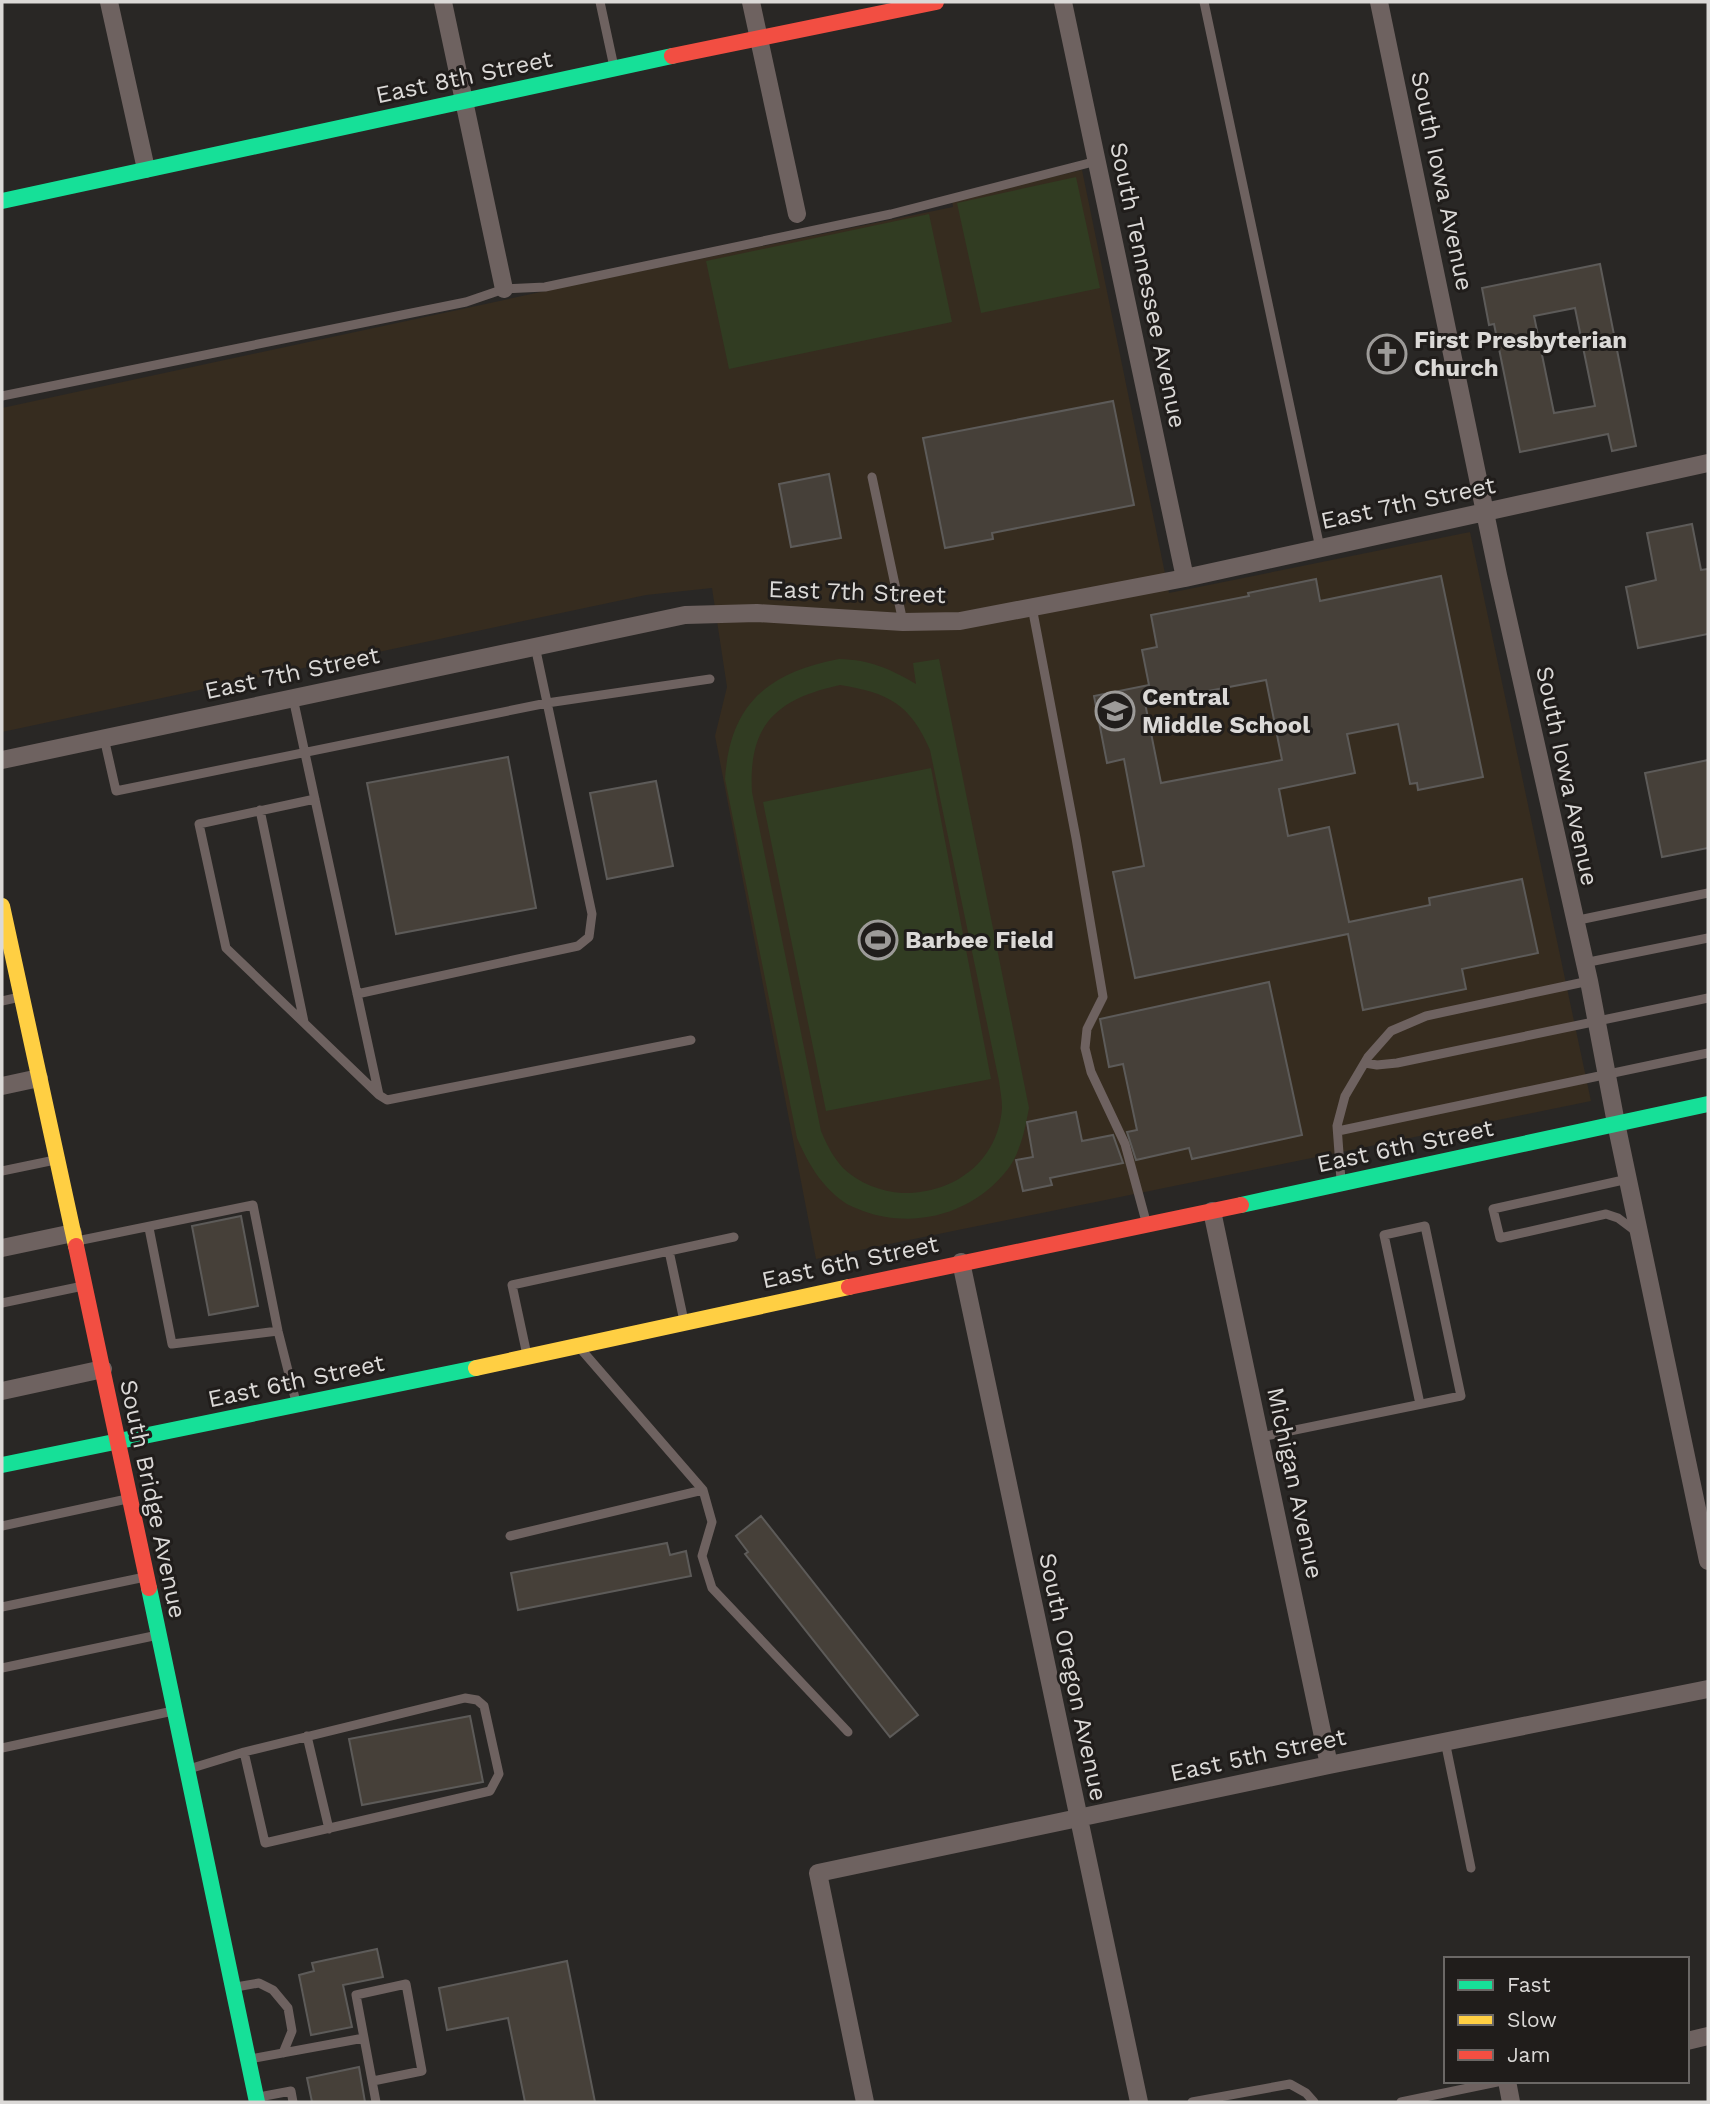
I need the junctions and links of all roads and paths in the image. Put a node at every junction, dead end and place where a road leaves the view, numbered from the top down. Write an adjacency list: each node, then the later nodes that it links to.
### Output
1 (109, 2): 13 (street)
2 (443, 2): 11 (street)
3 (600, 2): 10 (lane)
4 (751, 2): 9 (street)
5 (936, 2): 9 (street, East 8th Street)
6 (1063, 2): 12 (street, South Tennessee Avenue)
7 (1204, 2): 21 (lane)
8 (1379, 2): 20 (street, South Iowa Avenue)
9 (758, 37): 10 (street, East 8th Street); 15 (street)
10 (614, 69): 11 (street, East 8th Street)
11 (465, 100): 13 (street, East 8th Street); 16 (street)
12 (1097, 161): 16 (lane); 22 (street, South Tennessee Avenue)
13 (146, 169): 14 (street, East 8th Street)
14 (2, 201)
15 (797, 214)
16 (504, 289): 17 (lane)
17 (2, 396)
18 (1708, 463): 20 (street, East 7th Street)
19 (872, 477): 24 (lane)
20 (1486, 511): 21 (street, East 7th Street); 36 (street, South Iowa Avenue)
21 (1320, 548): 22 (street, East 7th Street)
22 (1185, 578): 23 (street, East 7th Street)
23 (1032, 607): 24 (street, East 7th Street); 61 (lane)
24 (904, 622): 25 (street, East 7th Street)
25 (535, 646): 27 (street, East 7th Street); 28 (lane)
26 (710, 679): 28 (lane)
27 (293, 698): 29 (street, East 7th Street); 30 (lane)
28 (547, 703): 30 (lane); 40 (lane)
29 (104, 738): 30 (lane); 31 (street, East 7th Street)
30 (304, 751): 32 (lane)
31 (2, 760)
32 (315, 799): 33 (lane); 40 (lane)
33 (260, 810): 45 (lane); 45 (lane)
34 (1708, 892): 36 (lane)
35 (2, 911): 41 (street, South Bridge Avenue)
36 (1574, 921): 38 (street, South Iowa Avenue)
37 (1708, 938): 38 (lane)
38 (1584, 963): 39 (street, South Iowa Avenue)
39 (1589, 981): 44 (street, South Iowa Avenue); 48 (lane)
40 (357, 993): 52 (lane)
41 (21, 997): 43 (lane); 50 (street, South Bridge Avenue)
42 (1708, 998): 44 (lane)
43 (2, 1001)
44 (1596, 1020): 48 (lane); 49 (street, South Iowa Avenue)
45 (304, 1024): 52 (lane)
46 (691, 1040): 52 (lane)
47 (1708, 1053): 49 (lane)
48 (1365, 1063): 55 (lane)
49 (1607, 1074): 54 (street, South Iowa Avenue); 55 (lane)
50 (39, 1079): 51 (street); 56 (street, South Bridge Avenue)
51 (2, 1086)
52 (379, 1095)
53 (1708, 1104): 54 (street, East 6th Street)
54 (1616, 1124): 58 (street, South Iowa Avenue); 59 (street, East 6th Street)
55 (1338, 1131): 59 (lane)
56 (57, 1160): 57 (lane); 64 (street, South Bridge Avenue)
57 (2, 1171)
58 (1628, 1178): 63 (street, South Iowa Avenue); 63 (lane)
59 (1341, 1183): 60 (street, East 6th Street)
60 (1212, 1211): 61 (street, East 6th Street); 79 (street, Michigan Avenue)
61 (1146, 1225): 68 (street, East 6th Street)
62 (149, 1228): 64 (lane); 72 (lane); 72 (lane)
63 (1639, 1234): 86 (street, South Iowa Avenue)
64 (74, 1237): 66 (street); 69 (street, South Bridge Avenue)
65 (734, 1237): 67 (lane)
66 (2, 1248)
67 (669, 1251): 71 (lane); 74 (lane)
68 (961, 1262): 71 (street, East 6th Street); 100 (street, South Oregon Avenue)
69 (85, 1286): 70 (lane); 75 (street, South Bridge Avenue)
70 (2, 1303)
71 (684, 1321): 73 (street, East 6th Street)
72 (278, 1331): 77 (lane)
73 (578, 1346): 74 (street, East 6th Street); 82 (lane)
74 (528, 1357): 77 (street, East 6th Street)
75 (103, 1369): 76 (street); 80 (street, South Bridge Avenue)
76 (2, 1391)
77 (296, 1404): 80 (street, East 6th Street)
78 (1420, 1404): 78 (lane); 79 (lane)
79 (1261, 1437): 98 (street, Michigan Avenue)
80 (118, 1441): 81 (street, East 6th Street); 83 (street, South Bridge Avenue)
81 (2, 1465)
82 (703, 1490): 85 (lane); 93 (lane)
83 (131, 1498): 84 (lane); 87 (street, South Bridge Avenue)
84 (2, 1526)
85 (510, 1536)
86 (1708, 1561)
87 (147, 1576): 88 (lane); 89 (street, South Bridge Avenue)
88 (2, 1607)
89 (159, 1634): 90 (lane); 92 (street, South Bridge Avenue)
90 (2, 1668)
91 (1708, 1689): 95 (street, East 5th Street)
92 (175, 1711): 96 (lane); 99 (street, South Bridge Avenue)
93 (848, 1732)
94 (307, 1736): 97 (lane); 101 (lane); 101 (lane)
95 (1445, 1741): 98 (street, East 5th Street); 102 (lane)
96 (2, 1748)
97 (244, 1752): 99 (lane); 101 (lane)
98 (1329, 1765): 100 (street, East 5th Street)
99 (187, 1769): 103 (street, South Bridge Avenue)
100 (1077, 1819): 115 (street, East 5th Street); 116 (street, South Oregon Avenue)
101 (329, 1829)
102 (1471, 1868)
103 (233, 1987): 107 (lane); 108 (street, South Bridge Avenue)
104 (1708, 2036): 106 (street)
105 (364, 2038): 107 (lane); 109 (lane); 109 (lane)
106 (1689, 2041)
107 (283, 2053): 108 (lane)
108 (248, 2060): 112 (street, South Bridge Avenue)
109 (373, 2081): 114 (lane)
110 (1495, 2083): 119 (lane)
111 (1505, 2083): 120 (street)
112 (257, 2100): 113 (lane)
113 (293, 2102)
114 (376, 2102)
115 (865, 2102)
116 (1139, 2102)
117 (1192, 2102): 118 (lane)
118 (1314, 2102)
119 (1406, 2102)
120 (1511, 2102)

